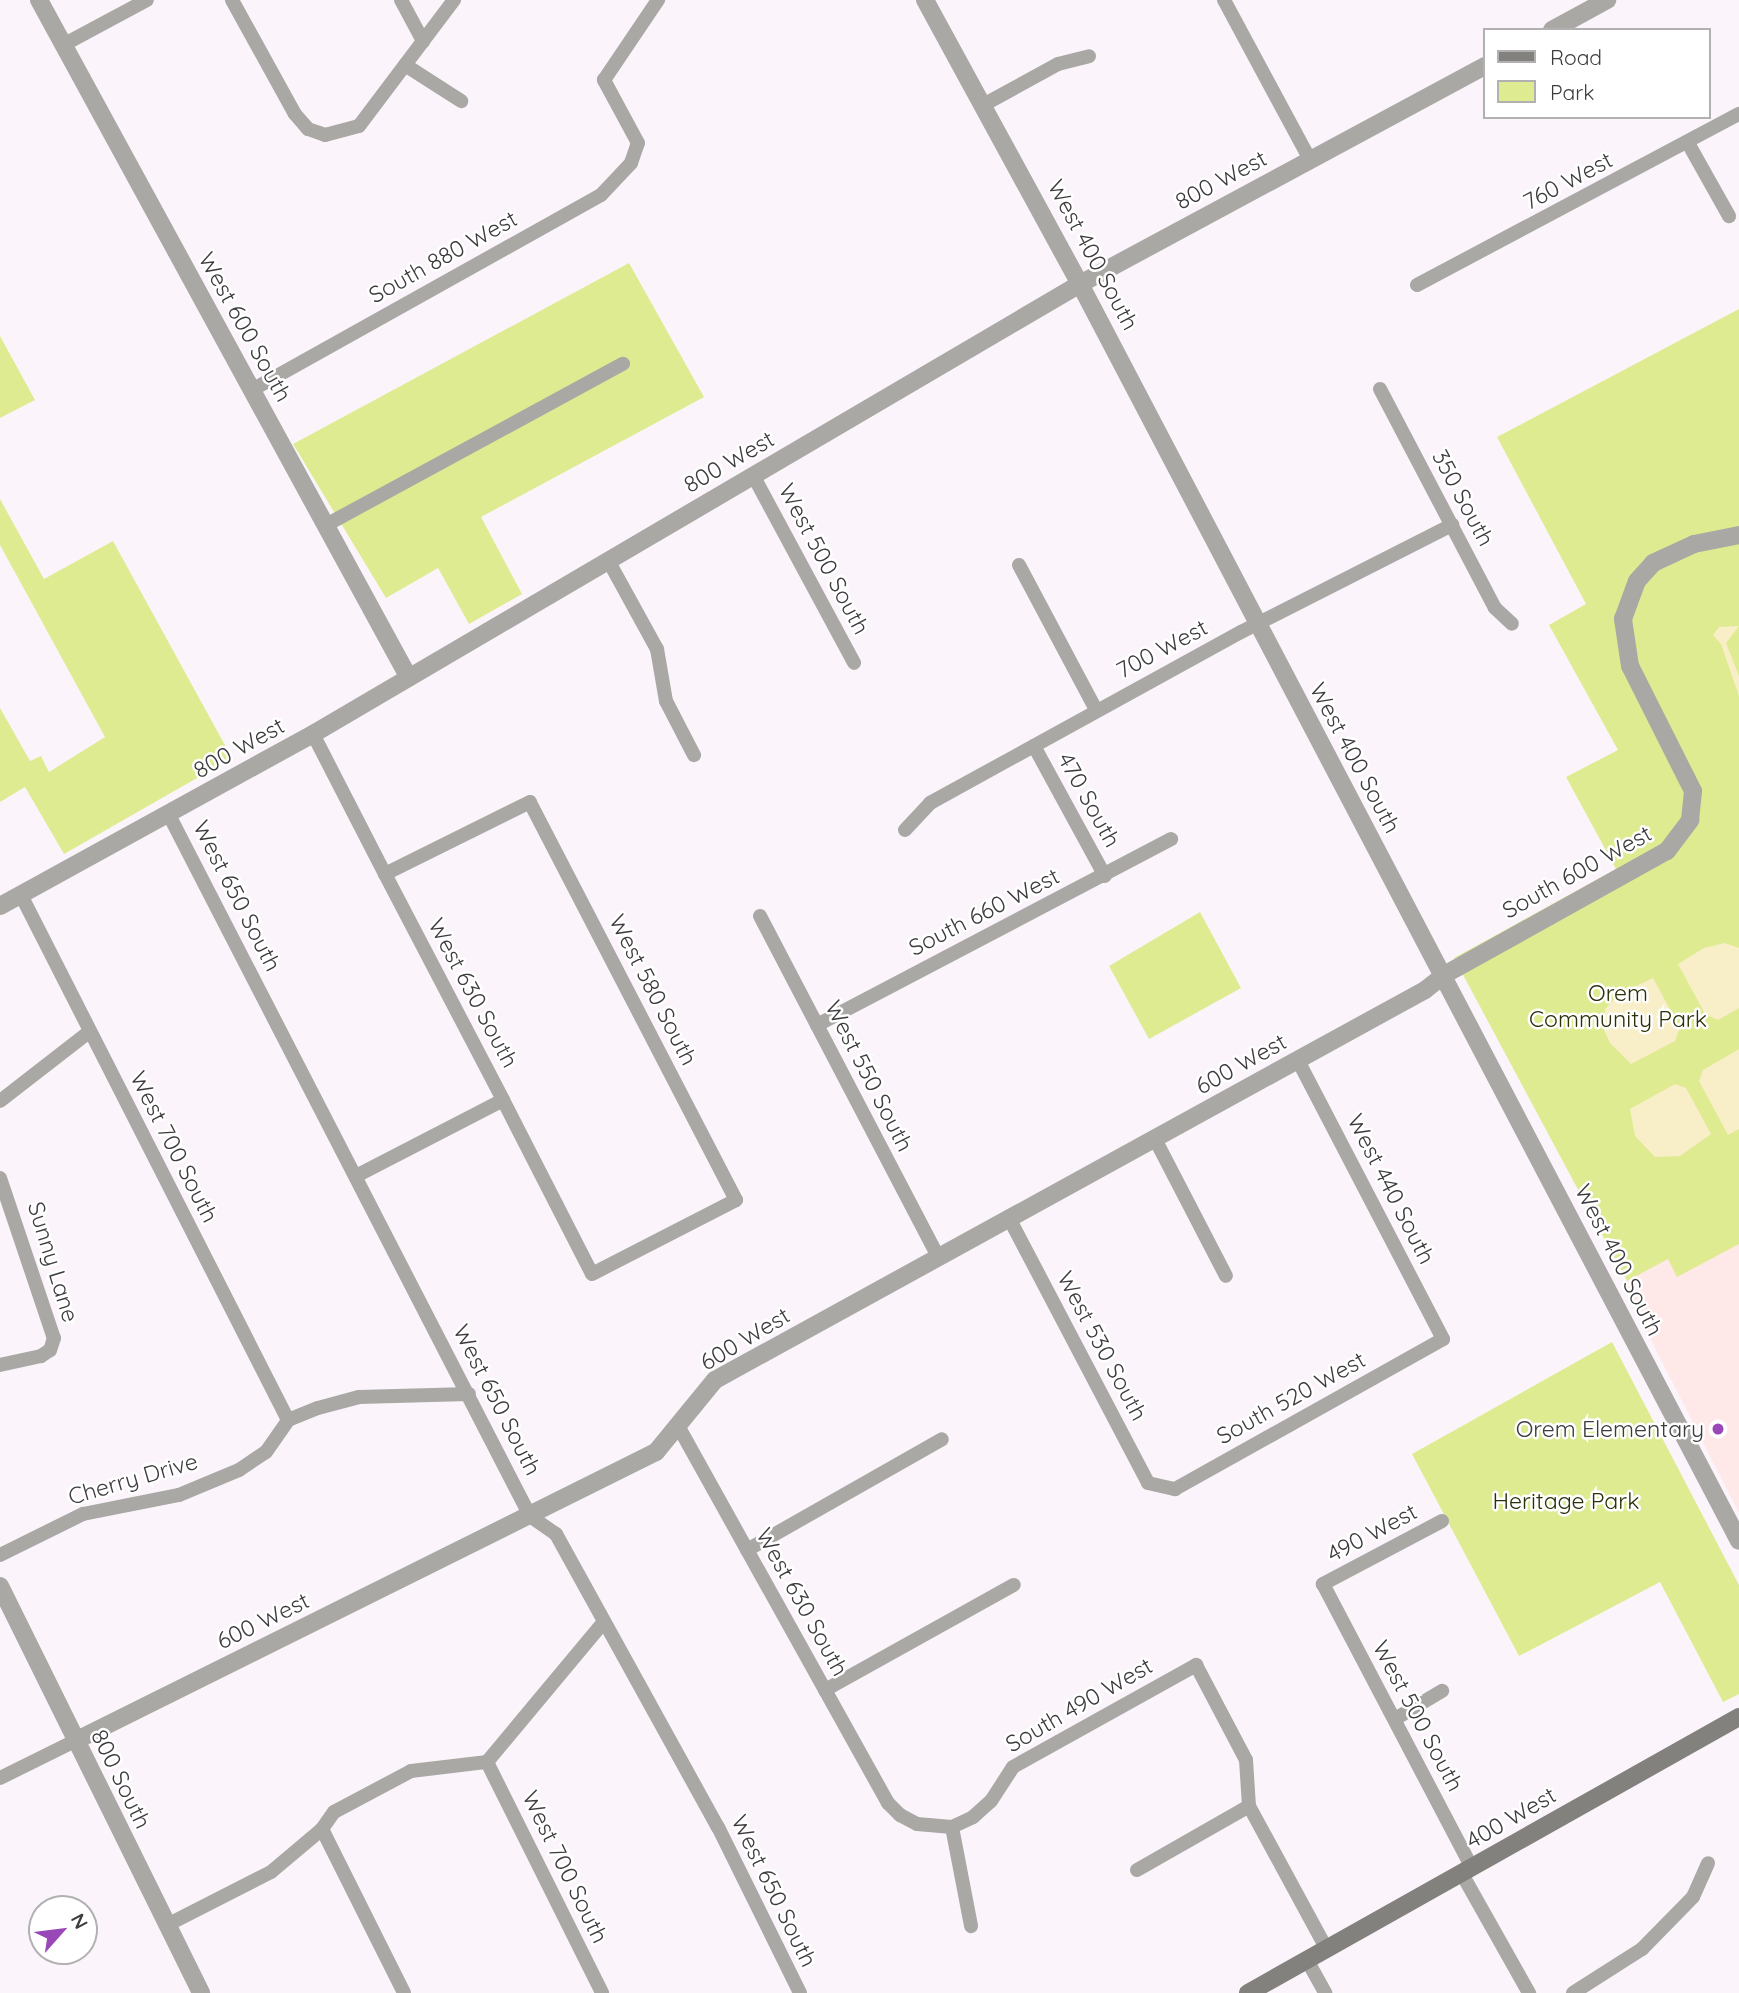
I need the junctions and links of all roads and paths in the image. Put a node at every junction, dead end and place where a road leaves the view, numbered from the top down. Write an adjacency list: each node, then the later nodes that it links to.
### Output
1 (39, 0): 12 (street, West 600 South)
2 (147, 0): 12 (street)
3 (232, 0): 14 (street)
4 (401, 0): 11 (street)
5 (454, 0): 11 (street)
6 (658, 0): 26 (street, South 880 West)
7 (925, 0): 17 (street, West 400 South)
8 (1224, 0): 20 (street)
9 (1607, 0): 10 (street)
10 (1556, 28)
11 (423, 41): 14 (street)
12 (63, 45): 26 (street, West 600 South)
13 (1089, 56): 17 (street)
14 (405, 65): 16 (street)
15 (1484, 67): 20 (street, 800 West)
16 (461, 101)
17 (985, 104): 22 (street, West 400 South)
18 (1739, 114): 19 (street, 760 West)
19 (1688, 143): 21 (street); 23 (street, 760 West)
20 (1310, 160): 22 (street, 800 West)
21 (1729, 216)
22 (1080, 284): 27 (street, 800 West); 33 (street, West 400 South)
23 (1417, 285)
24 (623, 364): 28 (street)
25 (1380, 389): 29 (street, 350 South)
26 (252, 390): 28 (street, West 600 South)
27 (754, 477): 31 (street, 800 West); 35 (street, West 500 South)
28 (326, 525): 36 (street, West 600 South)
29 (1452, 525): 33 (street, 700 West); 34 (street, 350 South)
30 (1739, 536): 49 (street, South 600 West)
31 (608, 560): 36 (street, 800 West); 40 (street)
32 (1019, 565): 37 (street)
33 (1256, 624): 37 (street, 700 West); 49 (street, West 400 South)
34 (1512, 624)
35 (854, 663)
36 (409, 678): 38 (street, 800 West)
37 (1096, 710): 39 (street, 700 West)
38 (313, 734): 41 (street, 800 West); 44 (street, West 630 South)
39 (1034, 746): 42 (street, 700 West); 45 (street, 470 South)
40 (694, 755)
41 (169, 815): 46 (street, 800 West); 56 (street, West 650 South)
42 (905, 831)
43 (1171, 839): 45 (street, South 660 West)
44 (385, 874): 53 (street, West 630 South); 60 (street, West 580 South)
45 (1105, 876): 50 (street, South 660 West)
46 (21, 895): 47 (street, 800 West); 51 (street, West 700 South)
47 (0, 906)
48 (760, 916): 50 (street, West 550 South)
49 (1444, 975): 52 (street, 600 West); 71 (street, West 400 South)
50 (817, 1025): 59 (street, West 550 South)
51 (89, 1032): 54 (street); 65 (street, West 700 South)
52 (1298, 1060): 55 (street, 600 West); 62 (street, West 440 South)
53 (503, 1100): 56 (street); 60 (street, West 630 South)
54 (0, 1101)
55 (1155, 1139): 58 (street, 600 West); 61 (street)
56 (356, 1176): 64 (street, West 650 South)
57 (0, 1178): 63 (street, Sunny Lane)
58 (1009, 1218): 59 (street, 600 West); 68 (street, West 530 South)
59 (938, 1257): 66 (street, 600 West)
60 (592, 1274)
61 (1226, 1276)
62 (1443, 1339): 68 (street, South 520 West)
63 (0, 1365)
64 (468, 1394): 65 (street); 69 (street, West 650 South)
65 (288, 1419): 73 (street, Cherry Drive)
66 (677, 1424): 69 (street, 600 West); 72 (street, West 630 South)
67 (942, 1439): 72 (street)
68 (1159, 1489)
69 (530, 1516): 77 (street, West 650 South); 82 (street, 600 West)
70 (1442, 1521): 74 (street, 490 West)
71 (1739, 1541)
72 (747, 1550): 78 (street, West 630 South)
73 (0, 1555)
74 (1323, 1584): 81 (street, West 500 South)
75 (1014, 1585): 78 (street)
76 (0, 1586): 82 (street, 800 South)
77 (603, 1623): 83 (street); 98 (street, West 650 South)
78 (825, 1690): 86 (street, West 630 South)
79 (1441, 1691): 81 (street)
80 (1739, 1717): 90 (main road, 400 West)
81 (1395, 1719): 90 (street, West 500 South)
82 (75, 1741): 84 (street, 600 West); 91 (street, 800 South)
83 (487, 1762): 87 (street); 97 (street, West 700 South)
84 (0, 1778)
85 (1249, 1806): 86 (street, South 490 West); 89 (street); 93 (street)
86 (952, 1827): 92 (street)
87 (322, 1829): 91 (street); 96 (street)
88 (1709, 1863): 102 (street)
89 (1137, 1870)
90 (1467, 1871): 93 (main road, 400 West); 101 (street, West 500 South)
91 (167, 1925): 95 (street, 800 South)
92 (971, 1926)
93 (1326, 1948): 94 (main road, 400 West)
94 (1307, 1960): 99 (main road, 400 West); 100 (street)
95 (201, 1993)
96 (404, 1993)
97 (602, 1993)
98 (800, 1993)
99 (1248, 1993)
100 (1325, 1993)
101 (1529, 1993)
102 (1573, 1993)

